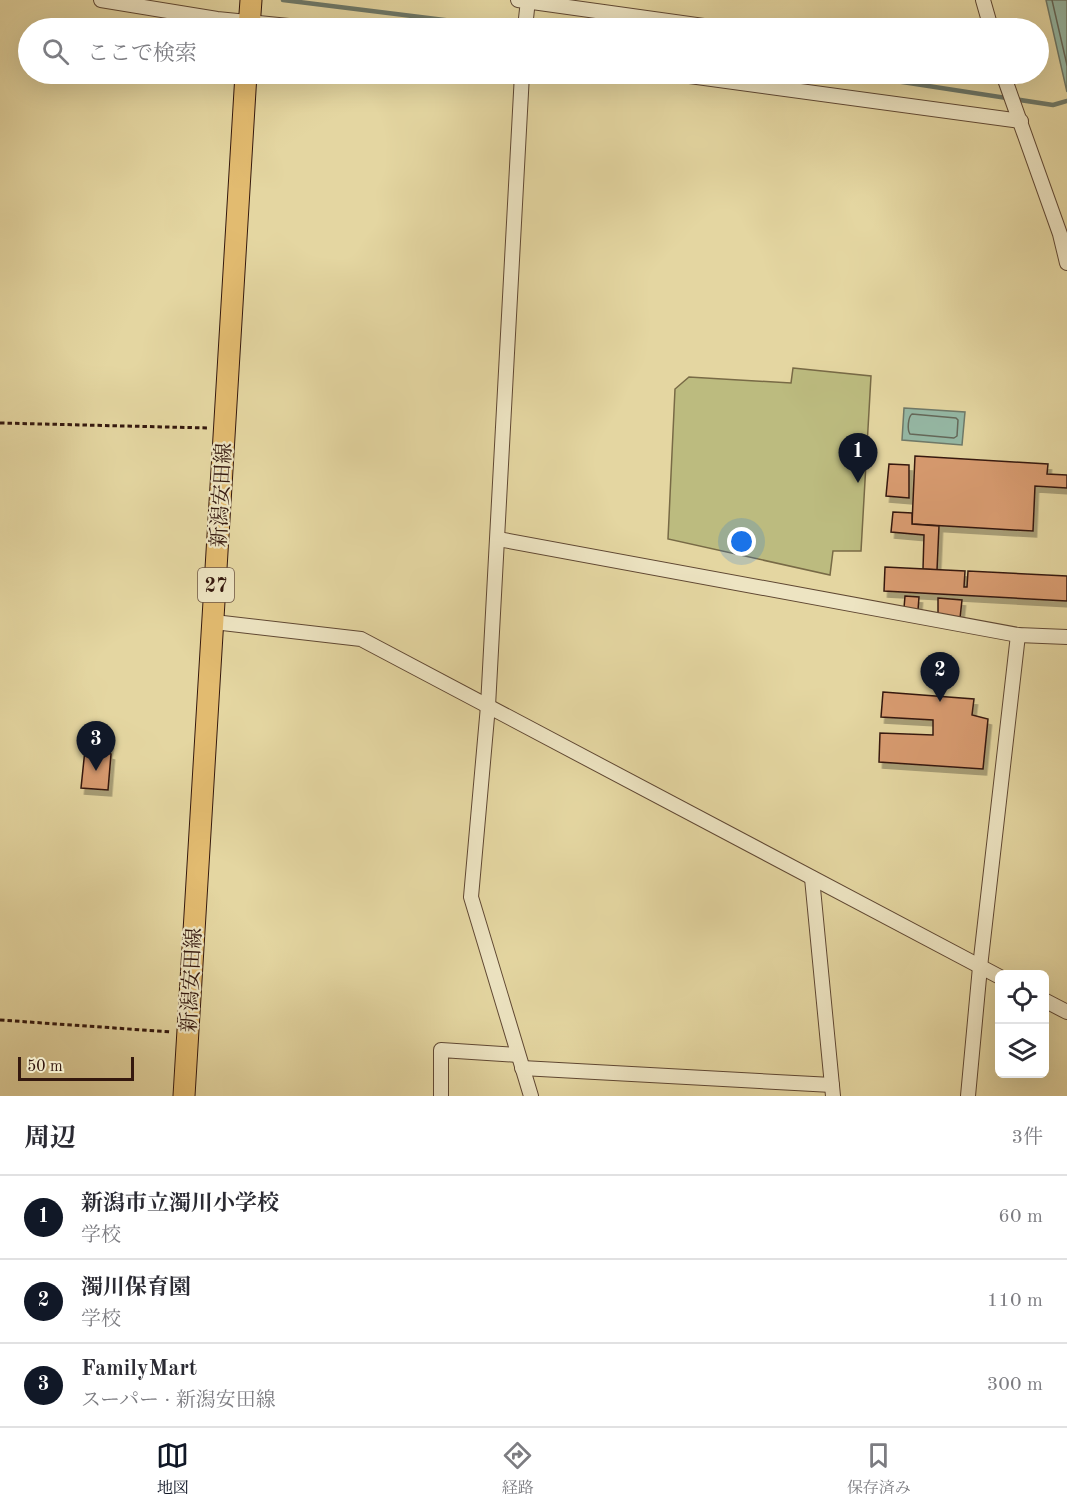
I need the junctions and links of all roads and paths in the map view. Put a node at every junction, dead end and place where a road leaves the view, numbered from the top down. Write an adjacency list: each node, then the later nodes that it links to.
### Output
1 (101, 0): 5 (street)
2 (251, 0): 6 (main road)
3 (983, 0): 8 (street)
4 (525, 9): 7 (street)
5 (211, 18)
6 (250, 18)
7 (616, 18)
8 (988, 18)
9 (245, 84): 16 (main road, 新潟安田線 / 27)
10 (521, 84): 17 (street)
11 (749, 84): 13 (street)
12 (1007, 84): 13 (street)
13 (1021, 121): 14 (street)
14 (1067, 263)
15 (0, 423): 16 (path)
16 (225, 429): 18 (main road, 新潟安田線 / 27)
17 (498, 539): 19 (street); 21 (street)
18 (214, 622): 21 (street); 28 (main road, 新潟安田線 / 27)
19 (1018, 635): 20 (street); 23 (street)
20 (1067, 638)
21 (488, 706): 22 (street); 29 (street)
22 (812, 878): 23 (street); 30 (street)
23 (980, 967): 24 (street); 34 (street)
24 (995, 975)
25 (1049, 1003): 26 (street)
26 (1067, 1012)
27 (0, 1020): 28 (path)
28 (189, 1033): 31 (main road, 新潟安田線 / 27)
29 (520, 1062): 30 (street); 32 (street); 33 (street)
30 (833, 1091)
31 (184, 1096)
32 (441, 1096)
33 (531, 1096)
34 (968, 1096)

